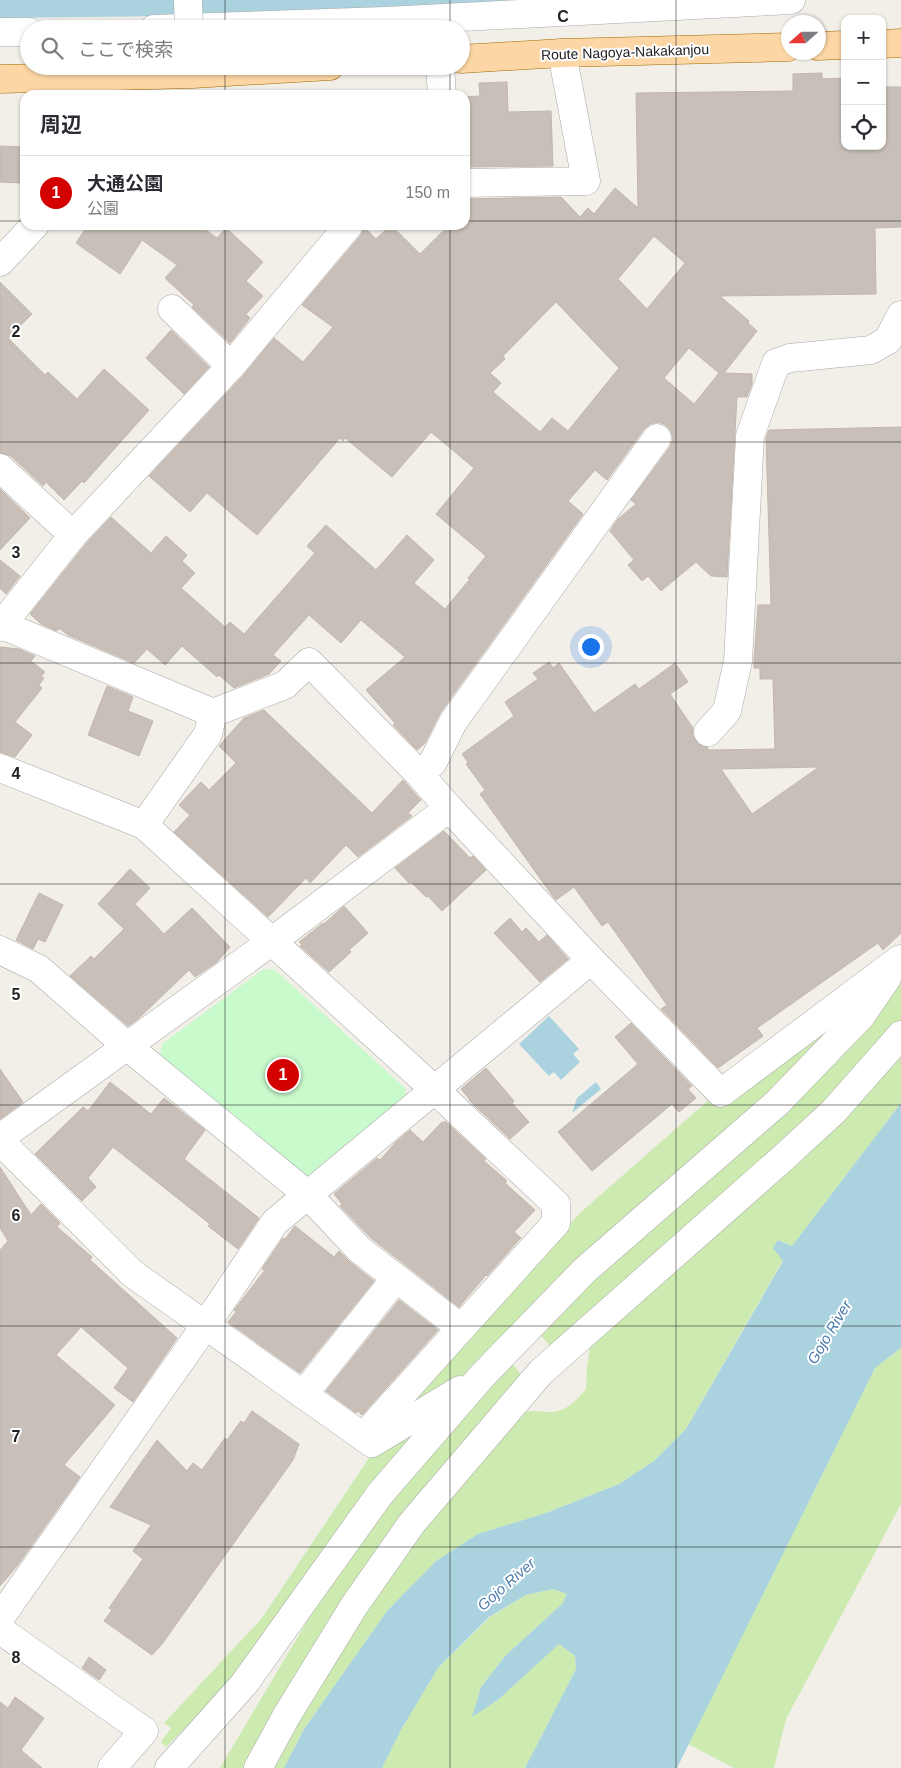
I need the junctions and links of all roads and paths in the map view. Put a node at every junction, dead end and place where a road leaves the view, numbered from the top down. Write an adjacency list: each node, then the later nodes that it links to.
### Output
1 (188, 0): 3 (street, bridge)
2 (791, 0): 4 (street)
3 (189, 20)
4 (385, 20)
5 (0, 32): 6 (street)
6 (20, 32)
7 (886, 44): 8 (main road)
8 (901, 44)
9 (841, 45): 10 (main road)
10 (826, 46)
11 (781, 47): 12 (main road, Route Nagoya-Nakakanjou)
12 (562, 53): 13 (main road, Route Nagoya-Nakakanjou); 18 (street)
13 (470, 58)
14 (72, 75): 16 (main road)
15 (441, 75): 17 (street)
16 (0, 78)
17 (442, 90)
18 (470, 183)
19 (30, 230): 21 (street)
20 (345, 230): 24 (street)
21 (0, 262)
22 (172, 308): 24 (street)
23 (901, 315): 30 (street)
24 (231, 366): 27 (street)
25 (657, 438): 32 (street)
26 (0, 468): 27 (street)
27 (73, 535): 28 (street)
28 (0, 625): 29 (street)
29 (213, 713): 32 (street); 34 (street)
30 (708, 732)
31 (0, 768): 34 (street)
32 (420, 775): 33 (street)
33 (449, 808): 35 (street); 38 (street)
34 (144, 825): 35 (street)
35 (271, 942): 40 (street); 41 (street)
36 (0, 950): 40 (street)
37 (901, 958): 38 (street); 47 (street)
38 (590, 960): 41 (street)
39 (901, 1035): 54 (street)
40 (127, 1046): 42 (street); 43 (street)
41 (435, 1090): 43 (street); 46 (street)
42 (0, 1140): 45 (street)
43 (308, 1195): 44 (street); 45 (street)
44 (396, 1278): 46 (street); 48 (street)
45 (205, 1326): 48 (street); 50 (street)
46 (461, 1328): 49 (street)
47 (482, 1376): 49 (street); 53 (street)
48 (302, 1394): 49 (street)
49 (363, 1437)
50 (0, 1618)
51 (0, 1630): 52 (street)
52 (112, 1768)
53 (170, 1768)
54 (258, 1768)

